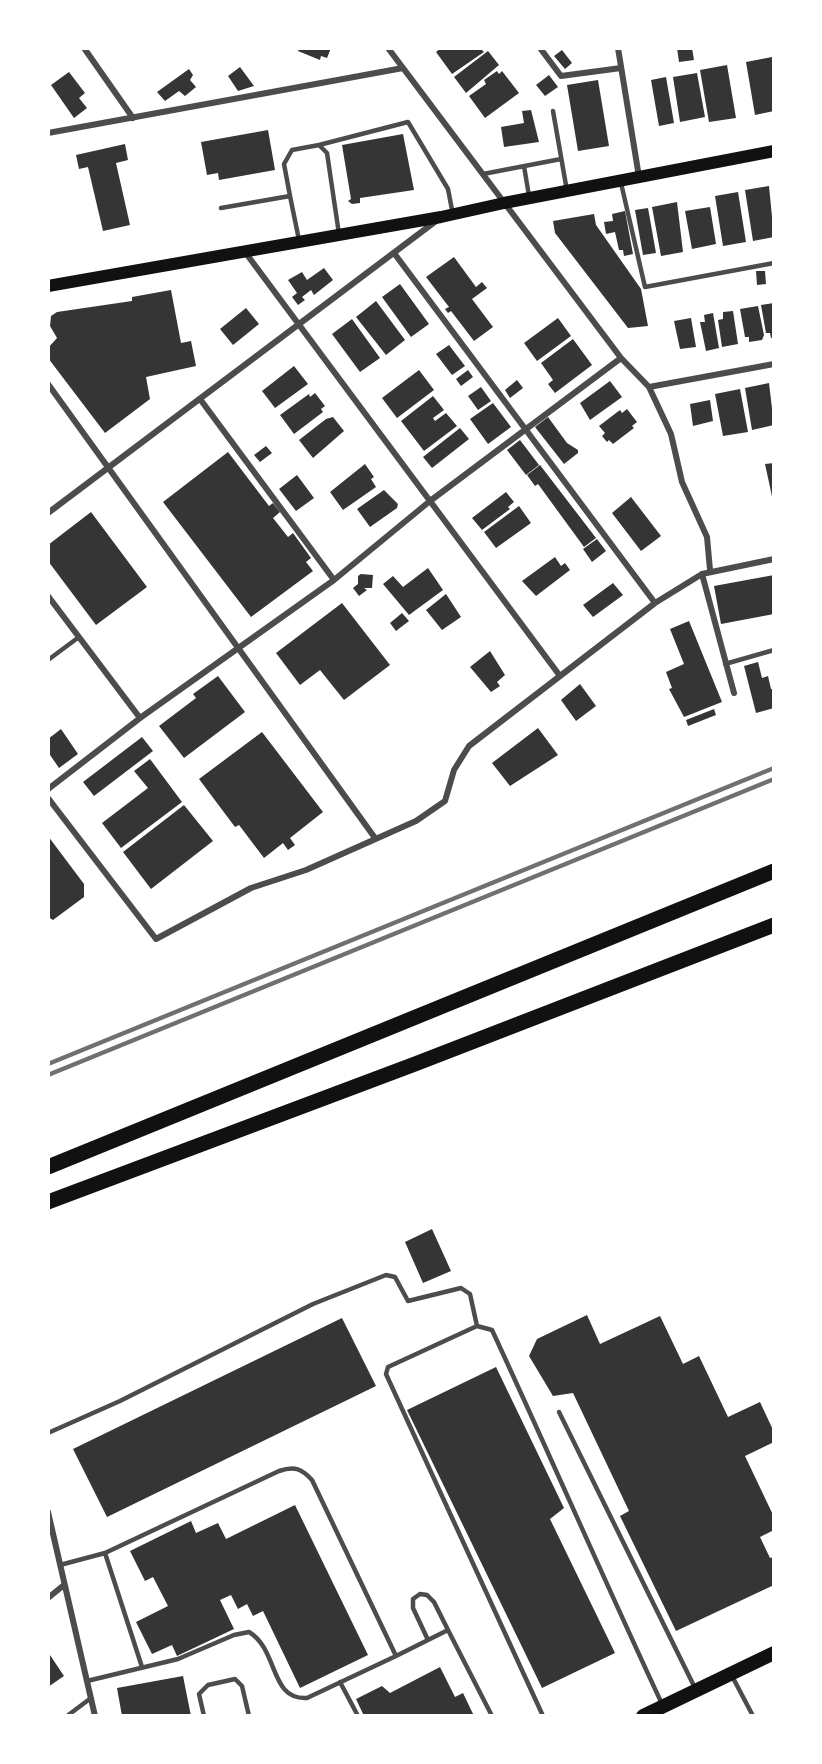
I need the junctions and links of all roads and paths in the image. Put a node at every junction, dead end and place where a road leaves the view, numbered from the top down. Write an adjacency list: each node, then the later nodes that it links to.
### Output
1 (84, 48): 9 (street)
2 (388, 48): 6 (street)
3 (540, 48): 7 (street)
4 (626, 48): 5 (street)
5 (618, 49): 7 (street)
6 (403, 68): 9 (street); 15 (street)
7 (621, 68): 16 (street)
8 (552, 111): 13 (lane)
9 (133, 118): 10 (street)
10 (48, 133)
11 (319, 145): 19 (lane); 23 (lane); 24 (lane)
12 (774, 151): 16 (main road)
13 (561, 159): 14 (lane); 18 (lane)
14 (524, 166): 15 (lane); 20 (lane)
15 (483, 174): 21 (street)
16 (639, 177): 17 (main road)
17 (620, 180): 18 (main road); 28 (lane)
18 (567, 191): 20 (main road)
19 (290, 196): 22 (lane); 25 (lane)
20 (530, 198): 21 (main road)
21 (504, 203): 23 (main road); 31 (street)
22 (221, 208)
23 (447, 216): 24 (main road); 27 (street)
24 (339, 236): 25 (main road)
25 (300, 243): 26 (main road)
26 (244, 252): 29 (main road); 30 (street)
27 (394, 253): 30 (street); 36 (street)
28 (774, 263)
29 (48, 286)
30 (298, 324): 35 (street); 38 (street)
31 (621, 358): 34 (street); 36 (street)
32 (774, 364): 34 (street)
33 (48, 384): 37 (street)
34 (649, 387): 41 (street)
35 (200, 399): 37 (street); 43 (street)
36 (526, 430): 38 (street); 45 (street)
37 (110, 466): 39 (street); 47 (street)
38 (430, 501): 43 (street); 51 (street)
39 (48, 513)
40 (774, 559): 41 (street)
41 (711, 570): 42 (street)
42 (702, 574): 45 (street); 50 (street)
43 (334, 580): 47 (street)
44 (48, 596): 46 (street)
45 (655, 603): 51 (street)
46 (79, 637): 49 (lane); 53 (street)
47 (239, 650): 53 (street); 56 (street)
48 (774, 650): 50 (lane)
49 (48, 660)
50 (724, 664): 52 (street)
51 (560, 676): 56 (street)
52 (734, 693)
53 (140, 718): 54 (street)
54 (48, 789)
55 (48, 798): 56 (street)
56 (375, 838)
57 (774, 871): 59 (highway)
58 (774, 925): 60 (highway)
59 (48, 1167)
60 (48, 1202)
61 (477, 1326): 63 (lane); 79 (lane); 86 (lane)
62 (559, 1412): 77 (lane)
63 (48, 1433)
64 (48, 1512): 66 (street)
65 (105, 1553): 66 (lane); 72 (lane); 73 (lane)
66 (60, 1565): 67 (street)
67 (64, 1585): 68 (street); 75 (street)
68 (48, 1598)
69 (447, 1630): 70 (lane); 70 (lane); 85 (lane)
70 (428, 1640): 72 (lane)
71 (774, 1653): 74 (main road)
72 (396, 1656): 76 (lane)
73 (142, 1667): 75 (lane); 76 (lane)
74 (731, 1674): 77 (main road); 88 (lane)
75 (87, 1681): 78 (street)
76 (340, 1682): 84 (lane)
77 (697, 1690): 79 (main road)
78 (91, 1698): 80 (lane); 81 (street)
79 (663, 1706): 87 (main road)
80 (66, 1716)
81 (95, 1716)
82 (204, 1716): 83 (lane)
83 (249, 1716)
84 (358, 1716)
85 (492, 1716)
86 (543, 1716)
87 (643, 1716)
88 (753, 1716)

